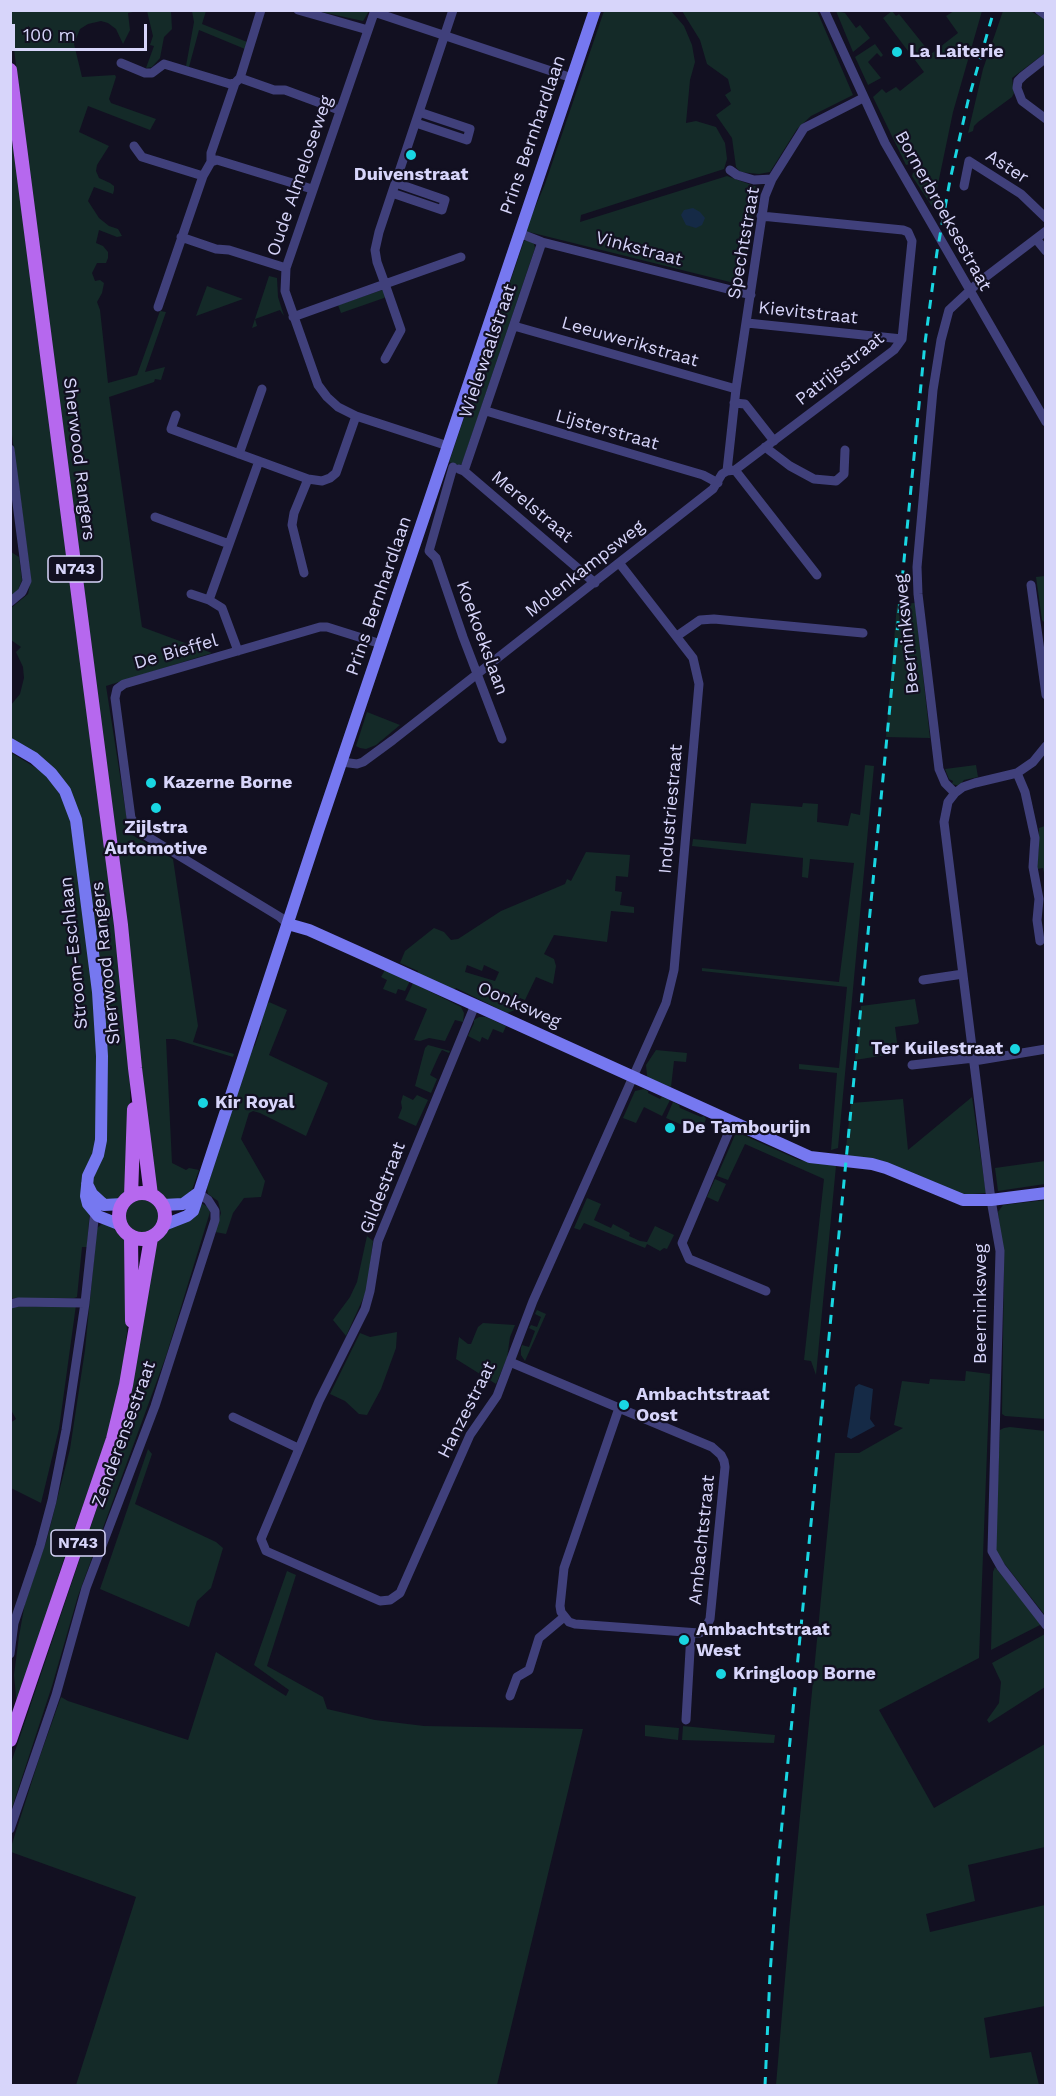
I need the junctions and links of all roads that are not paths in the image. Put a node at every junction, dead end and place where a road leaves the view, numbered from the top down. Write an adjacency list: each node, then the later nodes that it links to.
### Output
1 (261, 10): 15 (street)
2 (298, 10): 9 (street)
3 (453, 10): 10 (street)
4 (594, 10): 14 (street, Prins Bernhardlaan)
5 (824, 10): 16 (street, Bornerbroeksestraat)
6 (1039, 10): 8 (street)
7 (375, 11): 9 (street, Oude Almeloseweg); 10 (street)
8 (1046, 15)
9 (368, 30): 17 (street, Oude Almeloseweg)
10 (445, 34): 14 (street); 18 (street)
11 (1046, 58): 19 (street)
12 (121, 63): 15 (street)
13 (10, 70): 101 (main road, Sherwood Rangers / N743)
14 (572, 78): 33 (street, Prins Bernhardlaan)
15 (238, 80): 17 (street); 22 (street)
16 (863, 98): 25 (street, Spechtstraat); 41 (street, Bornerbroeksestraat)
17 (339, 110): 28 (street, Oude Almeloseweg)
18 (419, 112): 20 (street); 20 (street)
19 (1046, 119)
20 (416, 123): 26 (street)
21 (134, 146): 24 (street)
22 (211, 162): 24 (street); 28 (street)
23 (730, 170): 25 (street)
24 (203, 176): 34 (street)
25 (772, 179): 30 (street, Spechtstraat)
26 (396, 183): 29 (street); 29 (street)
27 (964, 186): 31 (street, Aster)
28 (312, 189): 39 (street, Oude Almeloseweg)
29 (392, 193): 40 (street)
30 (761, 216): 42 (street, Spechtstraat); 47 (street, Patrijsstraat)
31 (1046, 218)
32 (1046, 231): 35 (street, Beerninksweg)
33 (519, 233): 36 (street, Vinkstraat); 57 (street, Prins Bernhardlaan)
34 (181, 237): 39 (street); 43 (street)
35 (1036, 238): 37 (street); 41 (street, Beerninksweg)
36 (542, 242): 42 (street, Vinkstraat); 46 (street, Wielewaalstraat)
37 (1046, 251)
38 (461, 257): 40 (street)
39 (286, 268): 44 (street, Oude Almeloseweg)
40 (385, 284): 44 (street); 48 (street)
41 (969, 291): 55 (street, Bornerbroeksestraat); 92 (street, Beerninksweg)
42 (751, 296): 45 (street, Spechtstraat)
43 (158, 307)
44 (293, 317): 54 (street, Oude Almeloseweg)
45 (747, 323): 47 (street, Kievitstraat); 50 (street, Spechtstraat)
46 (514, 326): 50 (street, Leeuwerikstraat); 52 (street, Wielewaalstraat)
47 (902, 339): 56 (street, Patrijsstraat)
48 (385, 359)
49 (262, 389): 61 (street)
50 (736, 389): 51 (street, Spechtstraat)
51 (734, 403): 56 (street); 64 (street, Spechtstraat)
52 (486, 411): 65 (street, Wielewaalstraat); 67 (street, Lijsterstraat)
53 (176, 415): 61 (street)
54 (356, 416): 57 (street, Oude Almeloseweg); 66 (street)
55 (1046, 422)
56 (774, 441): 58 (street, Patrijsstraat)
57 (448, 446): 63 (street, Prins Bernhardlaan)
58 (765, 447): 60 (street); 64 (street, Patrijsstraat)
59 (10, 449): 79 (street)
60 (845, 450)
61 (239, 454): 62 (street)
62 (259, 460): 66 (street); 69 (street)
63 (447, 466): 65 (street, Merelstraat); 70 (street, Prins Bernhardlaan); 71 (street)
64 (731, 470): 67 (street, Molenkampsweg); 74 (street)
65 (464, 471): 75 (street, Merelstraat)
66 (308, 479): 73 (street)
67 (718, 483): 72 (street, Molenkampsweg)
68 (155, 517): 69 (street)
69 (229, 544): 78 (street)
70 (414, 549): 71 (street); 83 (street, Prins Bernhardlaan)
71 (429, 550): 85 (street, Koekoekslaan)
72 (620, 564): 75 (street, Molenkampsweg); 82 (street, Industriestraat)
73 (304, 573)
74 (817, 575)
75 (595, 583): 85 (street, Molenkampsweg)
76 (1031, 585): 80 (street)
77 (191, 594): 78 (street)
78 (209, 600): 84 (street)
79 (10, 602)
80 (1042, 631): 86 (street)
81 (863, 633): 82 (street)
82 (677, 636): 102 (street, Industriestraat)
83 (381, 644): 84 (street, De Bieffel); 90 (street, Prins Bernhardlaan)
84 (238, 651): 93 (street, De Bieffel)
85 (477, 674): 87 (street, Koekoekslaan); 90 (street, Molenkampsweg)
86 (1046, 695)
87 (502, 739)
88 (10, 744): 104 (street, Stroom-Eschlaan)
89 (1046, 746): 91 (street)
90 (342, 762): 93 (street, Prins Bernhardlaan)
91 (1017, 774): 92 (street); 94 (street)
92 (955, 793): 95 (street, Beerninksweg)
93 (288, 924): 97 (street, Oonksweg); 105 (street, Prins Bernhardlaan)
94 (1040, 941)
95 (963, 974): 96 (street); 99 (street, Beerninksweg)
96 (923, 980)
97 (475, 1005): 102 (street, Oonksweg); 124 (street, Gildestraat)
98 (1046, 1049): 99 (street)
99 (974, 1059): 100 (street); 110 (street, Beerninksweg)
100 (912, 1065)
101 (135, 1068): 107 (main road, Sherwood Rangers / N743); 109 (main road, Sherwood Rangers / N743)
102 (634, 1077): 103 (street, Oonksweg); 121 (street, Hanzestraat)
103 (733, 1122): 110 (street, Oonksweg); 117 (street)
104 (87, 1183): 108 (street); 112 (street)
105 (198, 1193): 111 (street); 113 (street, Prins Bernhardlaan); 134 (street, Zenderensestraat)
106 (1046, 1193): 110 (street, Oonksweg)
107 (151, 1195): 109 (main road); 111 (main road)
108 (96, 1199): 109 (street); 112 (street)
109 (127, 1200): 114 (main road, N743)
110 (991, 1200): 128 (street, Beerninksweg)
111 (163, 1205): 113 (main road)
112 (94, 1213): 114 (street); 118 (street)
113 (164, 1225): 116 (main road)
114 (121, 1226): 115 (main road)
115 (131, 1237): 116 (main road); 120 (main road, Zenderensestraat / N743)
116 (151, 1238): 120 (main road, Zenderensestraat / N743)
117 (766, 1291)
118 (86, 1303): 119 (street); 127 (street)
119 (10, 1304)
120 (133, 1342): 133 (main road, Zenderensestraat / N743)
121 (510, 1362): 122 (street, Ambachtstraat); 125 (street, Hanzestraat)
122 (619, 1408): 126 (street); 129 (street, Ambachtstraat)
123 (233, 1418): 124 (street)
124 (298, 1448): 125 (street, Gildestraat)
125 (268, 1553)
126 (564, 1617): 129 (street); 131 (street)
127 (13, 1623): 130 (street)
128 (1046, 1625)
129 (691, 1633): 132 (street)
130 (10, 1654)
131 (510, 1696)
132 (686, 1720)
133 (10, 1740)
134 (10, 1829)

